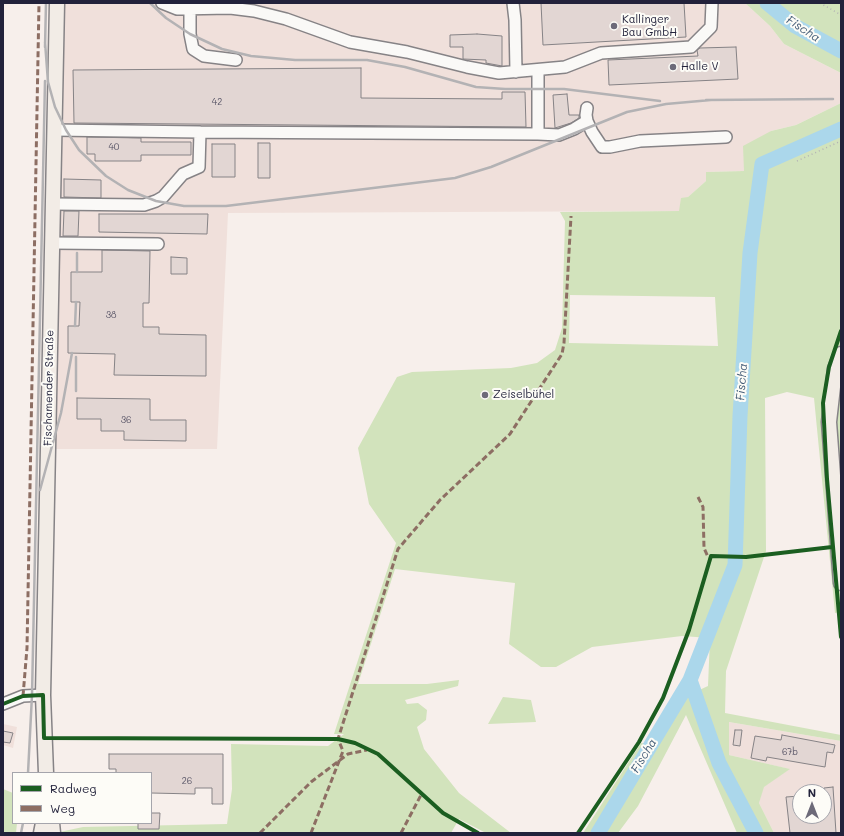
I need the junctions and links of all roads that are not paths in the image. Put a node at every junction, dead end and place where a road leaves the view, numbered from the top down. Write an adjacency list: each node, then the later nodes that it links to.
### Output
1 (57, 3): 11 (main road, Fischamender Straße)
2 (162, 3): 5 (street)
3 (513, 3): 8 (street)
4 (712, 3): 7 (street)
5 (190, 9): 6 (street); 8 (street)
6 (236, 60)
7 (538, 70): 8 (street); 13 (street)
8 (516, 72)
9 (588, 108): 10 (street)
10 (587, 121): 13 (street); 14 (street)
11 (54, 130): 12 (street); 15 (main road, Fischamender Straße)
12 (200, 132): 13 (street); 15 (street)
13 (538, 134)
14 (726, 137)
15 (53, 204): 16 (main road, Fischamender Straße)
16 (52, 243): 17 (street); 21 (main road, Fischamender Straße)
17 (158, 244)
18 (841, 354): 19 (main road)
19 (839, 552): 20 (main road)
20 (841, 583)
21 (43, 695): 22 (street); 23 (main road, Fischamender Straße)
22 (3, 704)
23 (46, 772)

